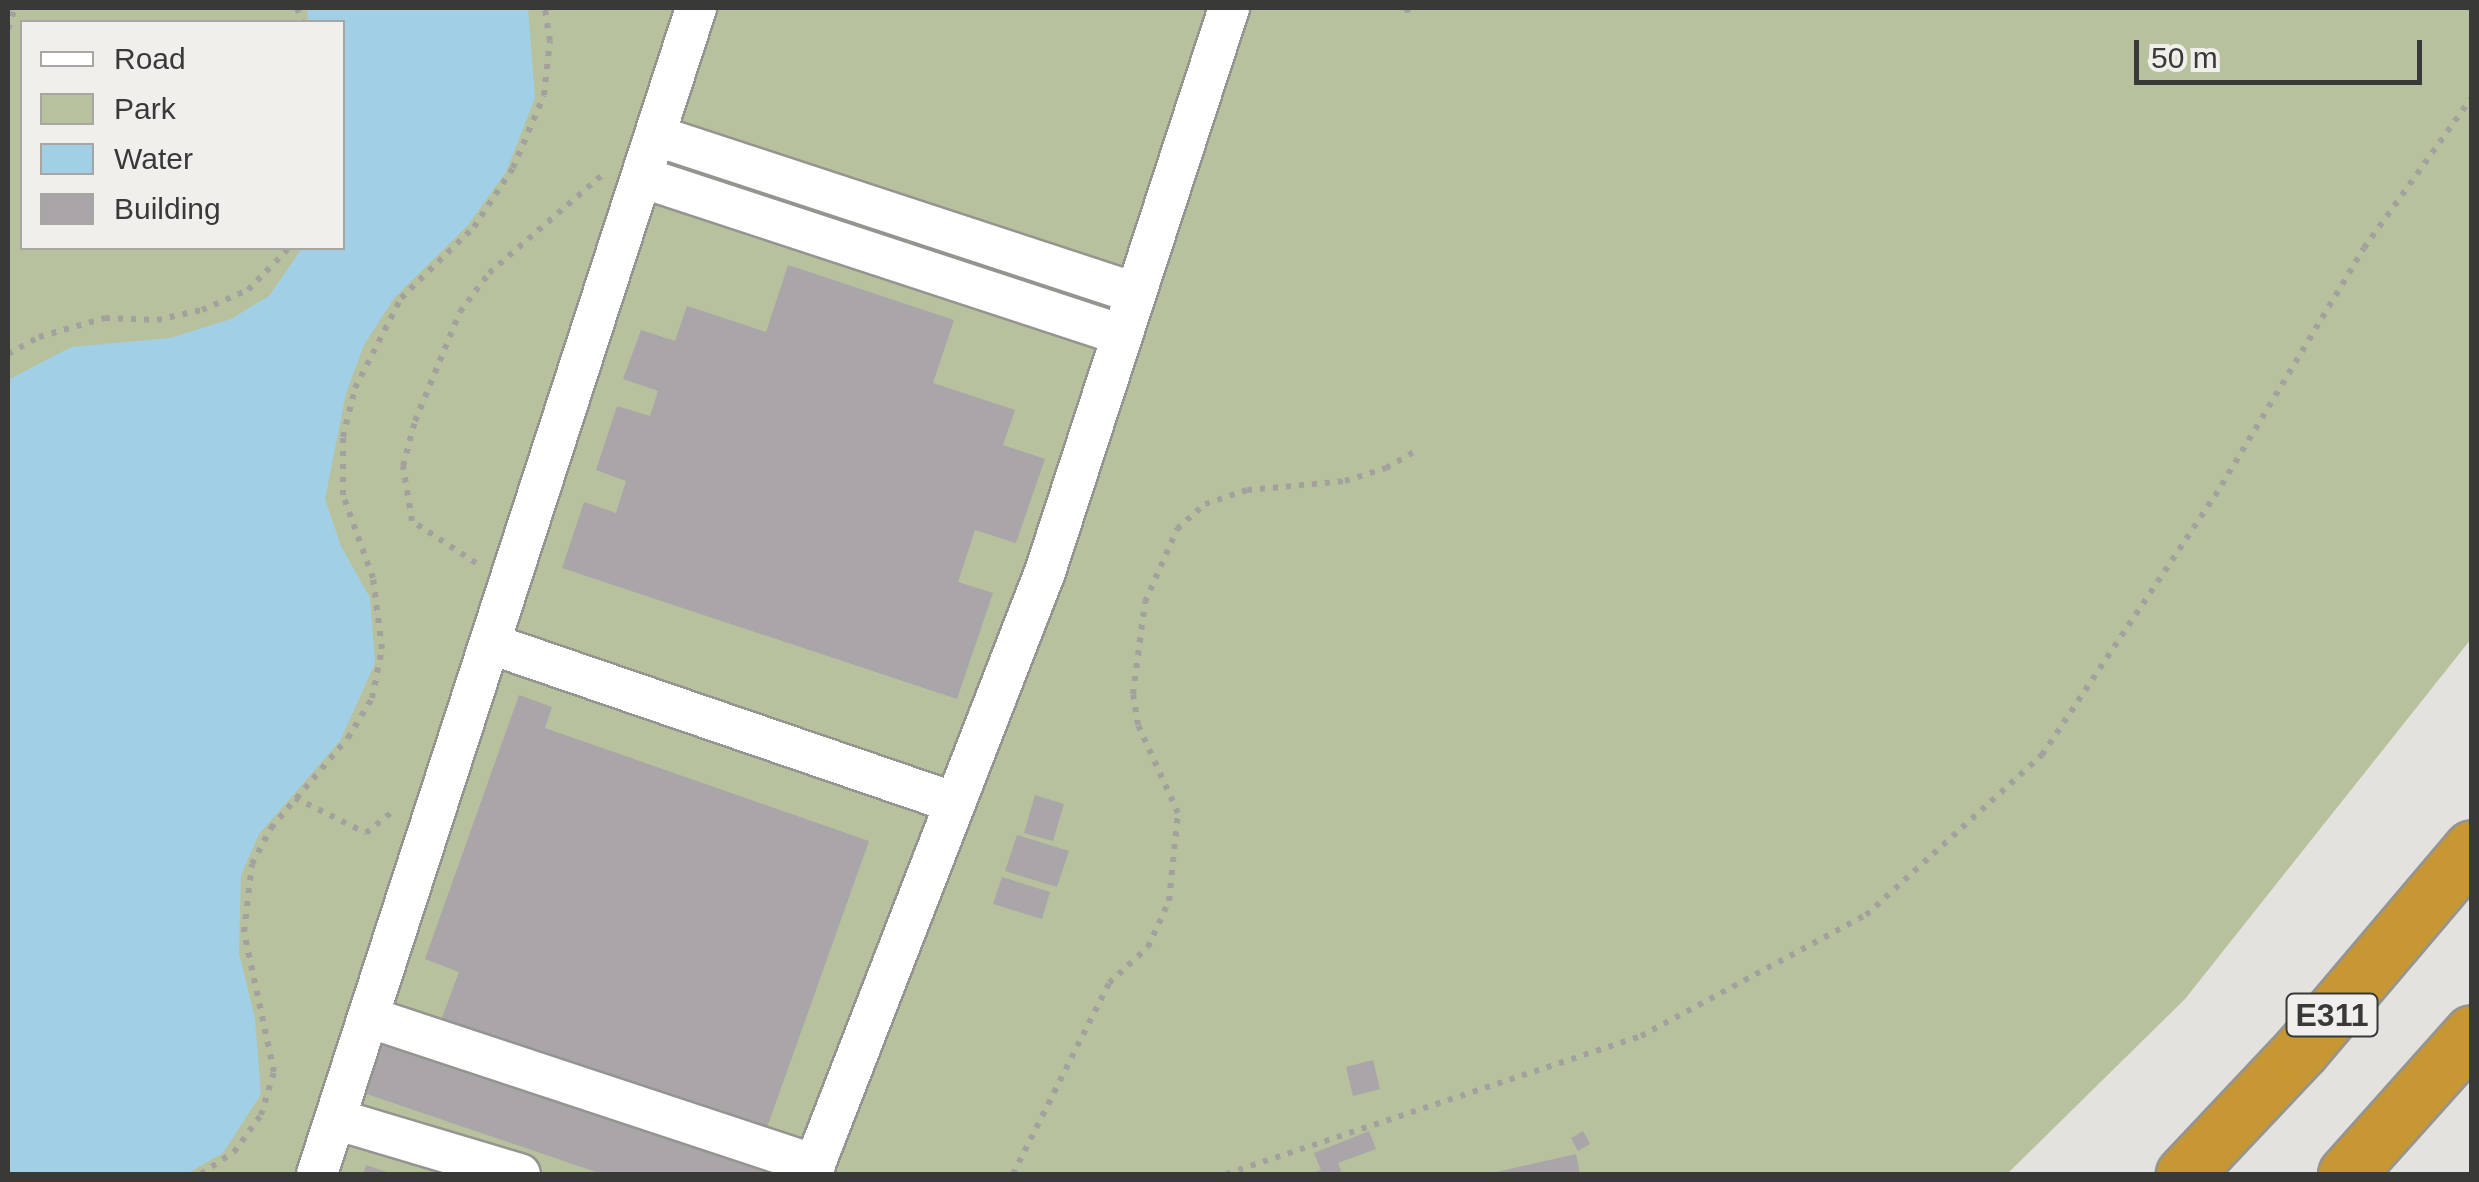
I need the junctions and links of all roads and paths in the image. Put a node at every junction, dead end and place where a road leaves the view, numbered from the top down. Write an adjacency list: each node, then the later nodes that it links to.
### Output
1 (15, 8): 5 (path)
2 (545, 8): 17 (path)
3 (696, 8): 7 (lane)
4 (1229, 8): 10 (lane)
5 (8, 29)
6 (2472, 97): 28 (path)
7 (657, 136): 8 (lane); 10 (lane); 14 (path)
8 (644, 178): 11 (lane); 15 (lane)
9 (287, 250): 12 (path)
10 (1135, 294): 11 (lane)
11 (1122, 335): 18 (lane)
12 (8, 354)
13 (1419, 449): 27 (path)
14 (472, 584)
15 (490, 644): 18 (lane); 20 (lane)
16 (398, 795): 17 (path)
17 (295, 798): 25 (path)
18 (955, 804): 23 (lane)
19 (2472, 848): 29 (highway, E311)
20 (368, 1017): 22 (lane); 23 (lane)
21 (2472, 1032): 30 (highway)
22 (335, 1119): 24 (lane); 26 (lane)
23 (813, 1170)
24 (507, 1173)
25 (201, 1174)
26 (317, 1174)
27 (1013, 1174)
28 (1226, 1174)
29 (2184, 1174)
30 (2346, 1174)

